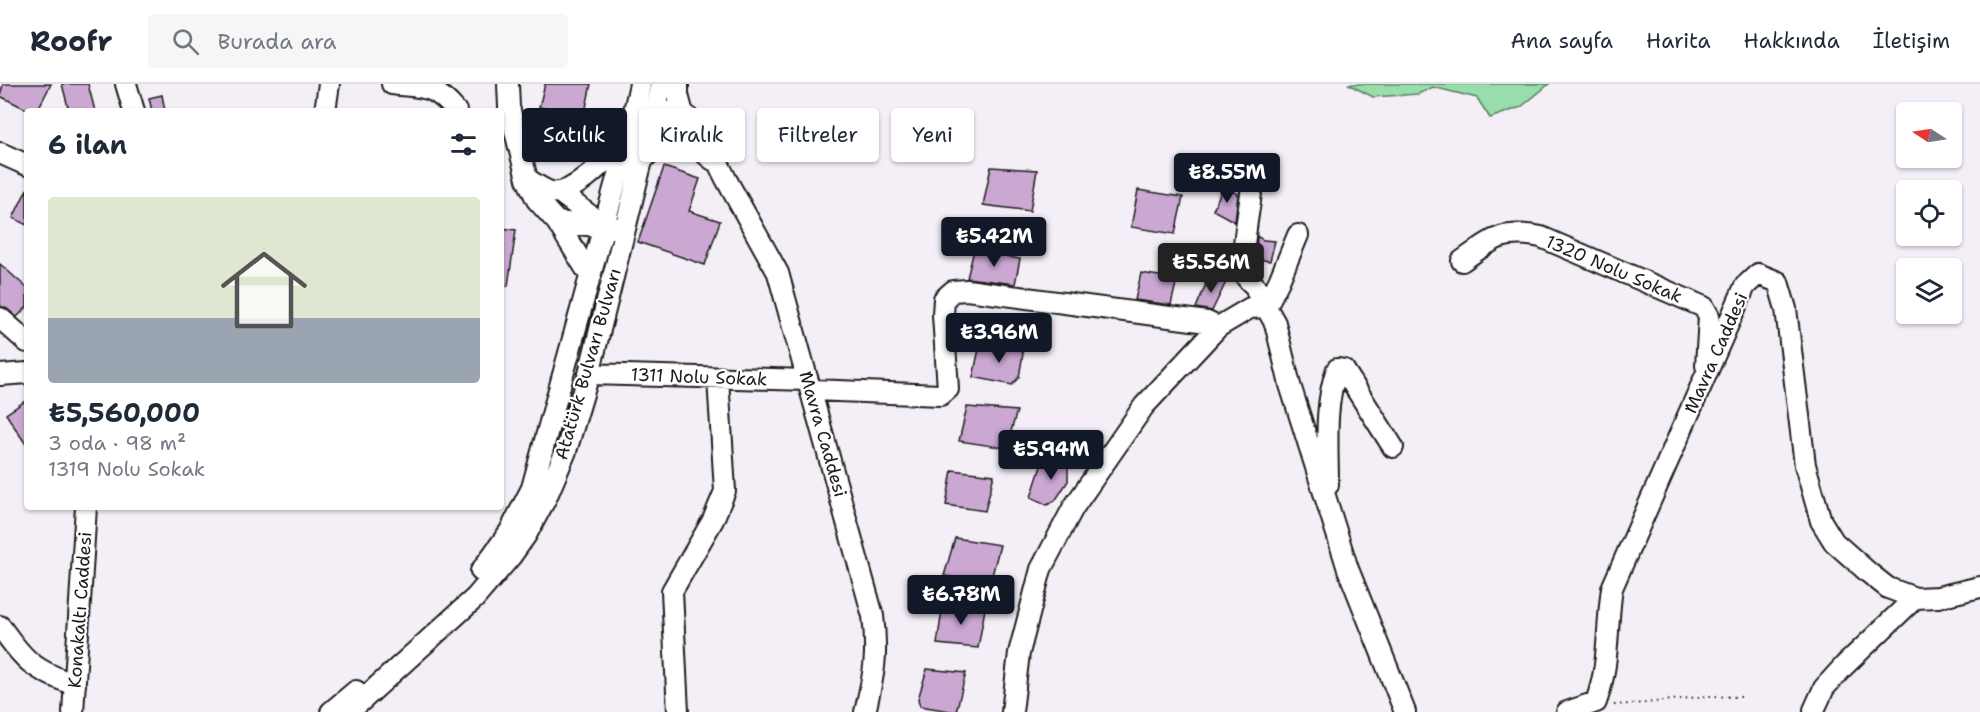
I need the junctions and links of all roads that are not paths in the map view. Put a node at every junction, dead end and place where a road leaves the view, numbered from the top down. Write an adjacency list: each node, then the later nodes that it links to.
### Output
1 (329, 84): 9 (street)
2 (392, 84): 10 (street)
3 (508, 84): 21 (street)
4 (640, 84): 14 (street, Atatürk Bulvarı Bulvarı)
5 (661, 84): 11 (street, Atatürk Bulvarı Bulvarı)
6 (678, 84): 12 (street)
7 (130, 85): 8 (street)
8 (134, 108)
9 (325, 108)
10 (453, 108)
11 (654, 108)
12 (681, 108)
13 (639, 128): 14 (street)
14 (628, 138): 22 (street); 25 (street, Atatürk Bulvarı Bulvarı)
15 (0, 153): 19 (street)
16 (643, 162): 26 (street, Atatürk Bulvarı Bulvarı)
17 (716, 162): 20 (street, Mavra Caddesi)
18 (719, 162): 20 (street, Mavra Caddesi)
19 (24, 164)
20 (722, 168): 39 (street, Mavra Caddesi)
21 (527, 178): 22 (street); 24 (street)
22 (559, 192): 25 (street)
23 (1251, 193): 30 (street)
24 (557, 222): 25 (street); 29 (street)
25 (604, 226): 26 (street); 29 (street, Atatürk Bulvarı Bulvarı)
26 (626, 230): 35 (street, Atatürk Bulvarı Bulvarı)
27 (1298, 235): 30 (street)
28 (1462, 261): 37 (street, 1320 Nolu Sokak)
29 (591, 277): 49 (street, Atatürk Bulvarı Bulvarı)
30 (1266, 307): 32 (street); 41 (street)
31 (0, 318): 33 (street)
32 (1218, 327): 39 (street, 1311 Nolu Sokak); 53 (street)
33 (24, 339)
34 (24, 373): 36 (street)
35 (590, 374): 38 (street, 1311 Nolu Sokak); 50 (street, Atatürk Bulvarı Bulvarı)
36 (0, 375)
37 (1705, 375): 44 (street, Mavra Caddesi); 55 (street, Mavra Caddesi)
38 (718, 378): 39 (street, 1311 Nolu Sokak); 51 (street)
39 (810, 385): 52 (street, Mavra Caddesi)
40 (1393, 447): 41 (street)
41 (1328, 502): 54 (street)
42 (86, 510): 46 (street, Konakaltı Caddesi)
43 (1980, 587): 44 (street, Mavra Caddesi)
44 (1914, 598): 47 (street)
45 (0, 626): 46 (street)
46 (75, 685): 48 (street, Konakaltı Caddesi)
47 (1814, 710)
48 (73, 712)
49 (331, 712)
50 (349, 712)
51 (678, 712)
52 (866, 712)
53 (1012, 712)
54 (1405, 712)
55 (1567, 712)

